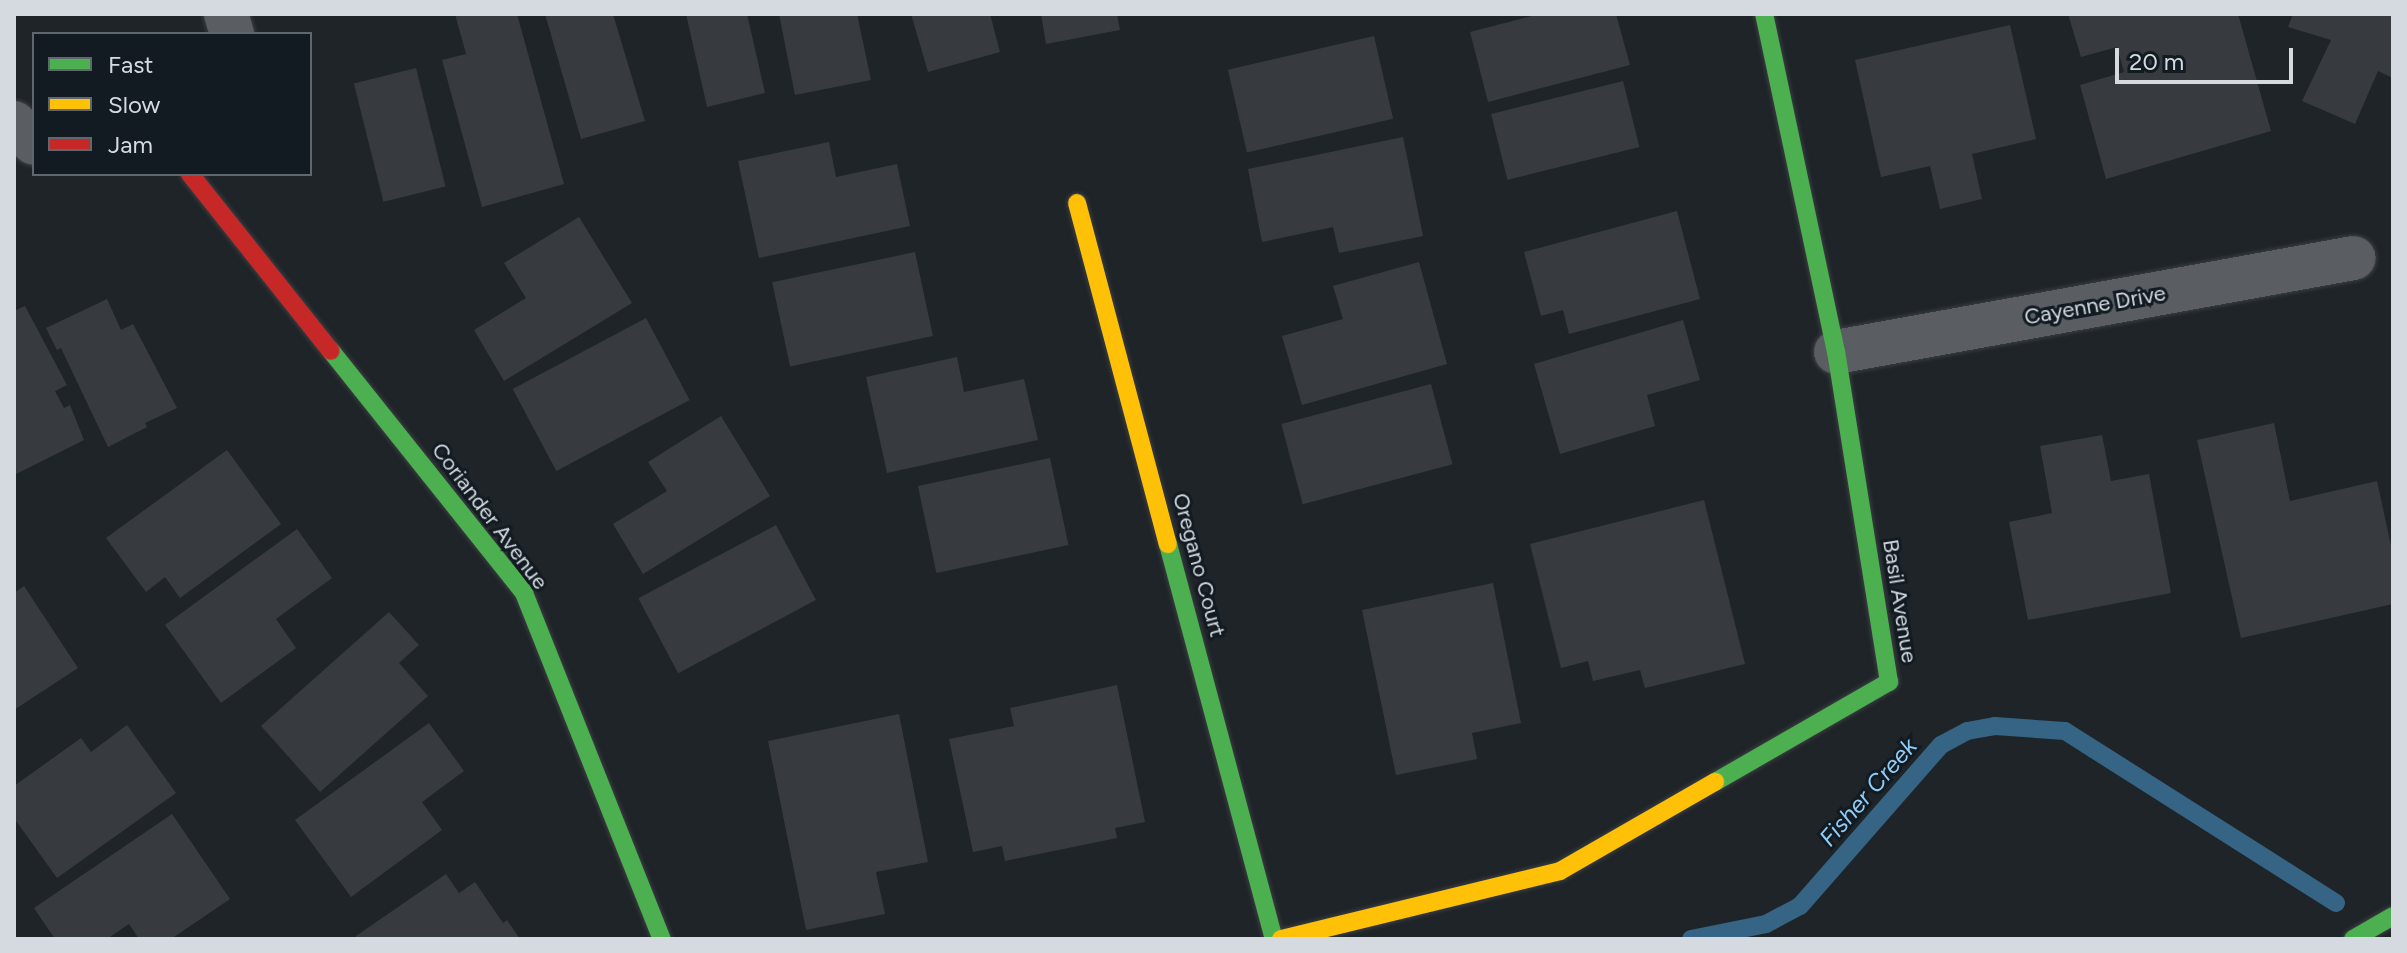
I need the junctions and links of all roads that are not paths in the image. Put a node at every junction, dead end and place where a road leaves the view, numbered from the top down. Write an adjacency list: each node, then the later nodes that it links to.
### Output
1 (1764, 14): 5 (street, Basil Avenue)
2 (192, 176): 7 (street, Coriander Avenue)
3 (1077, 203): 8 (street, Oregano Court)
4 (2354, 258): 5 (street, Cayenne Drive)
5 (1836, 352): 9 (street, Basil Avenue)
6 (2393, 916): 10 (street)
7 (662, 939)
8 (1274, 939)
9 (1281, 939)
10 (2353, 939)

